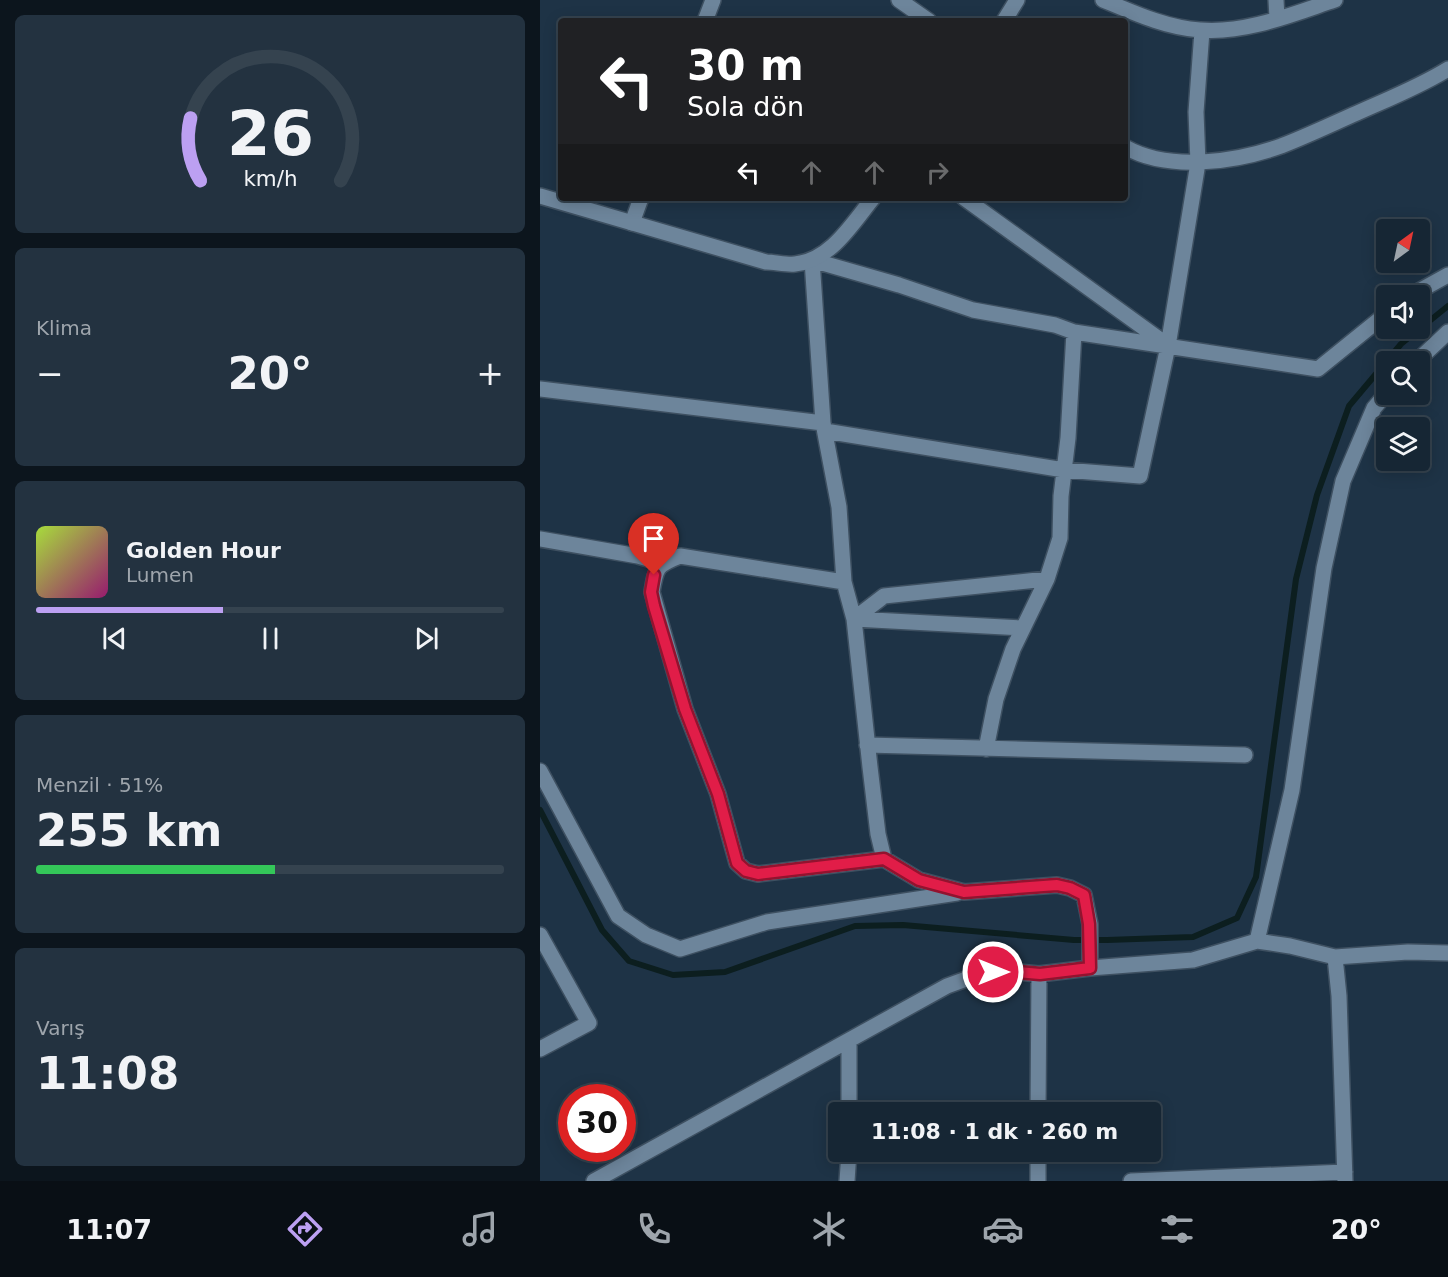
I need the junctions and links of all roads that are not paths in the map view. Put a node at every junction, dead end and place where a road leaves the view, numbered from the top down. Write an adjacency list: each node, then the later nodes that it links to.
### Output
1 (713, 0): 7 (street)
2 (899, 0): 8 (street)
3 (1017, 0): 9 (street)
4 (1103, 0): 11 (street)
5 (1276, 0): 10 (street)
6 (1335, 0): 10 (street)
7 (706, 18)
8 (925, 18)
9 (1006, 18)
10 (1277, 18): 11 (street)
11 (1202, 31): 14 (street)
12 (1448, 69): 14 (street)
13 (1128, 148): 14 (street)
14 (1198, 163): 26 (street)
15 (540, 196): 19 (street)
16 (640, 201): 19 (street)
17 (871, 201): 20 (street)
18 (968, 201): 26 (street)
19 (632, 223): 20 (street)
20 (812, 260): 24 (street); 30 (street)
21 (1448, 275): 22 (street)
22 (1430, 285)
23 (1376, 322): 26 (street)
24 (1074, 332): 26 (street); 31 (street)
25 (1448, 332): 27 (street)
26 (1168, 346): 31 (street)
27 (1428, 351)
28 (540, 389): 30 (street)
29 (1377, 405): 45 (street)
30 (824, 427): 31 (street); 35 (street)
31 (1064, 470): 34 (street)
32 (540, 539): 33 (street)
33 (662, 563): 35 (street); 42 (street)
34 (1047, 579): 36 (street); 37 (street)
35 (844, 582): 36 (street)
36 (854, 619): 37 (street); 38 (street)
37 (1021, 628): 39 (street)
38 (867, 745): 39 (street); 42 (street)
39 (986, 749): 40 (street)
40 (1245, 755)
41 (540, 771): 43 (street)
42 (884, 859): 43 (street)
43 (964, 892): 48 (street)
44 (540, 935): 51 (street)
45 (1257, 941): 47 (street); 48 (street)
46 (1448, 953): 47 (street)
47 (1335, 957): 56 (street)
48 (1090, 962): 49 (street)
49 (1040, 974): 50 (street); 53 (street)
50 (849, 1041): 52 (street); 58 (street)
51 (540, 1049)
52 (849, 1102)
53 (1038, 1102)
54 (848, 1162): 59 (street)
55 (1038, 1162): 60 (street)
56 (1345, 1177): 57 (street)
57 (1216, 1180): 61 (street)
58 (594, 1181)
59 (847, 1181)
60 (1038, 1181)
61 (1131, 1181)

